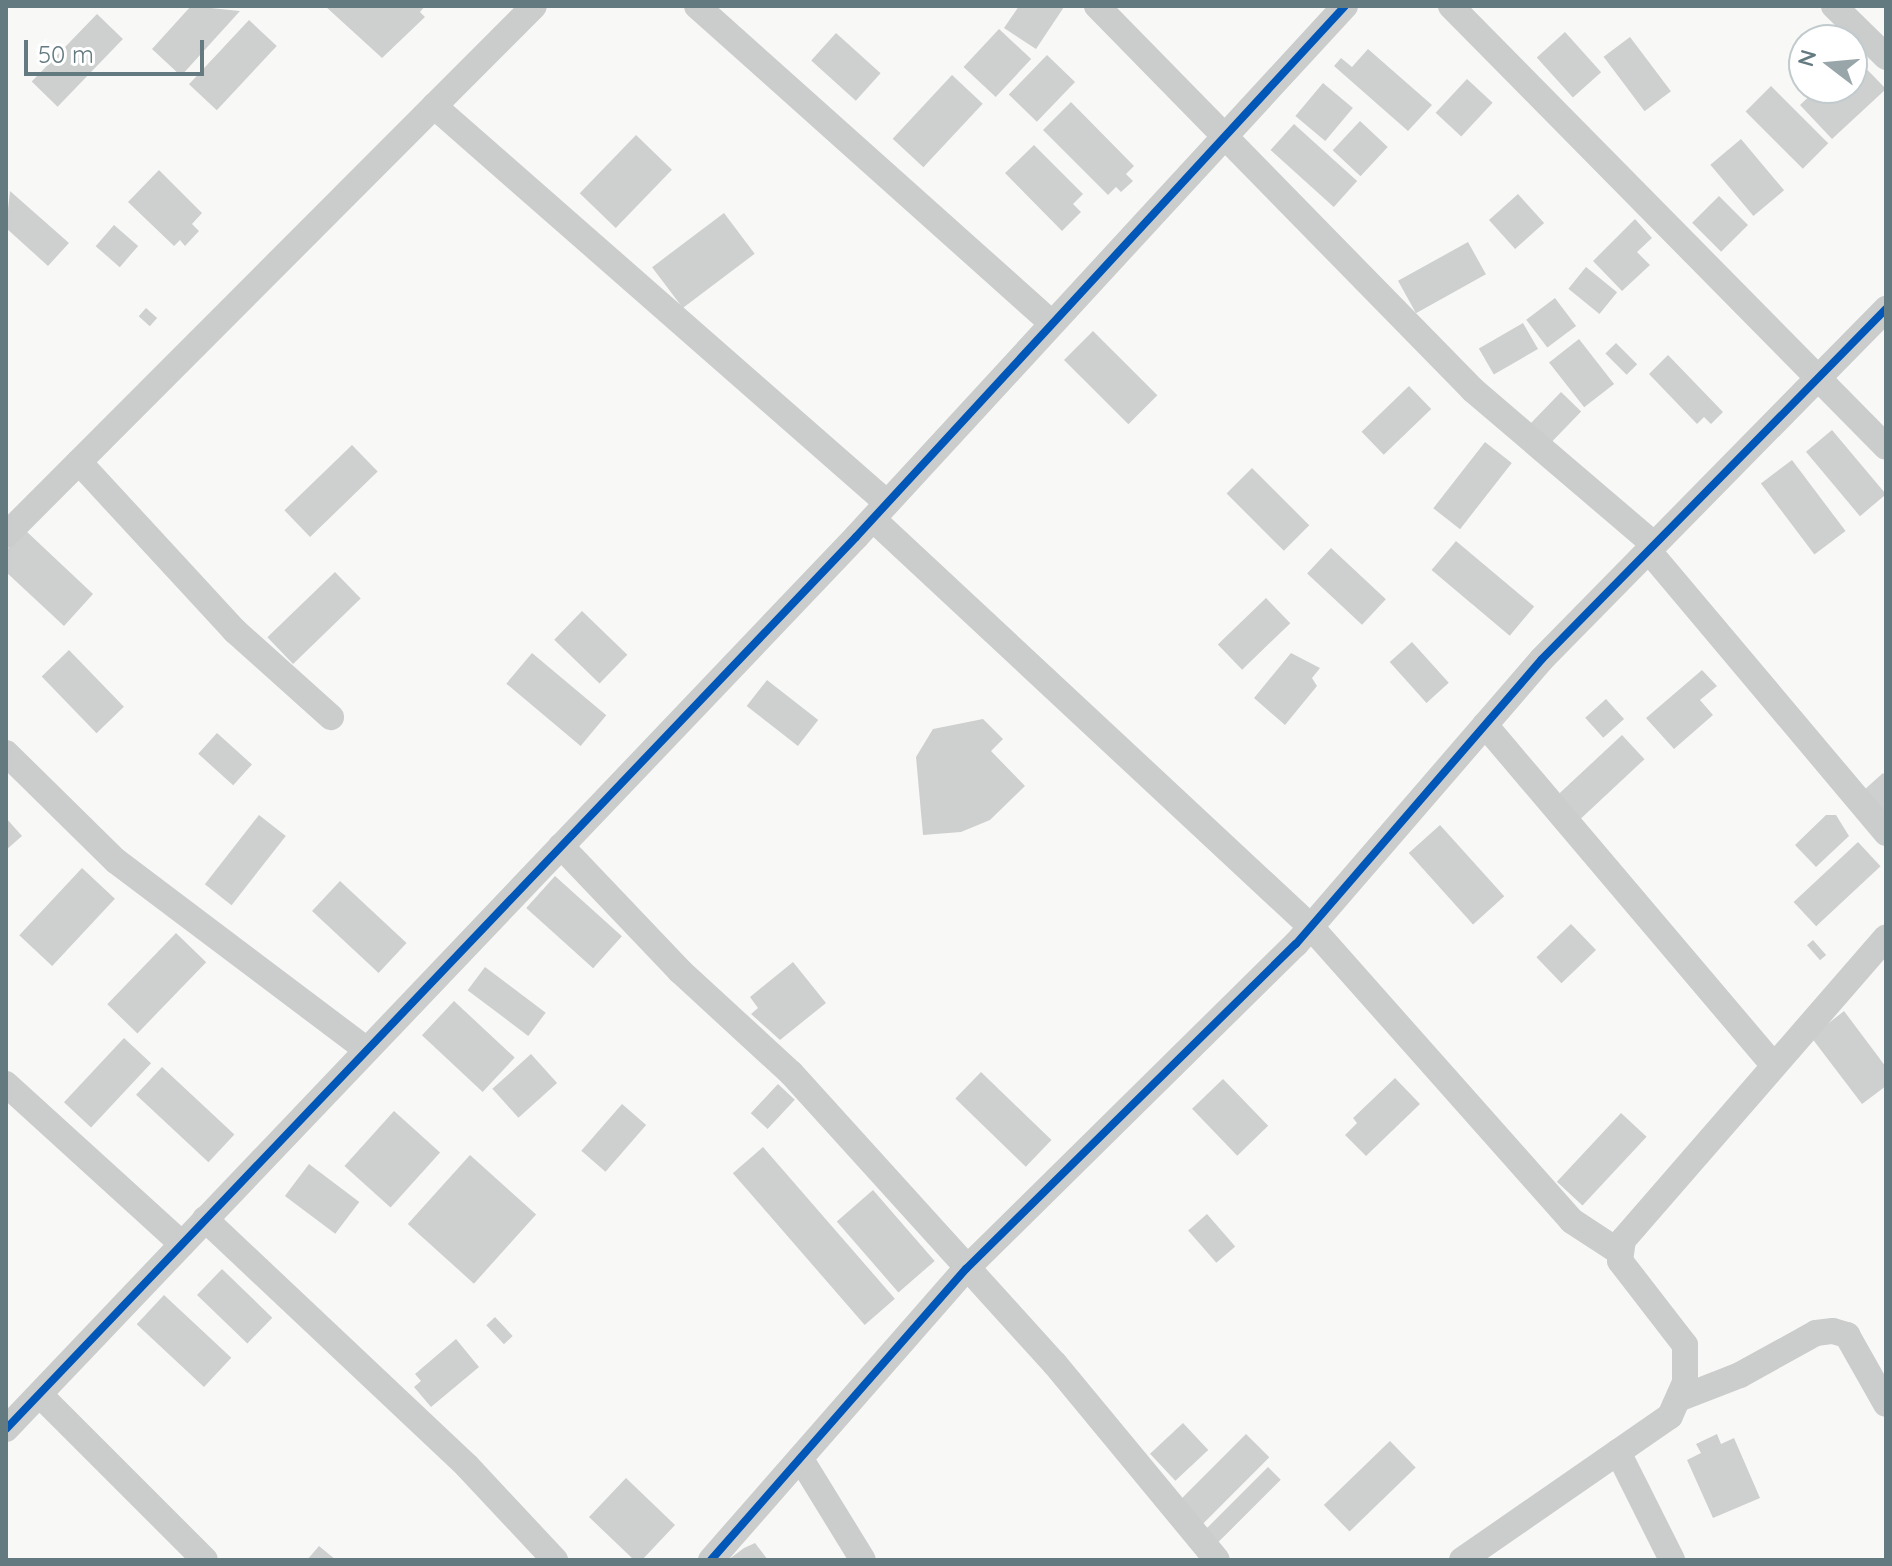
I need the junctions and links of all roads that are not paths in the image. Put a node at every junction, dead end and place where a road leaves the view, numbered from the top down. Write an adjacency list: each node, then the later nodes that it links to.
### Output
1 (534, 6): 8 (street)
2 (697, 6): 11 (street)
3 (1097, 6): 9 (street)
4 (1345, 6): 9 (street)
5 (1451, 6): 12 (street)
6 (1834, 6): 7 (street)
7 (1886, 57)
8 (434, 106): 14 (street); 15 (street)
9 (1221, 135): 11 (street); 17 (street)
10 (1886, 309): 12 (street)
11 (1051, 322): 15 (street)
12 (1823, 379): 13 (street); 17 (street)
13 (1886, 447)
14 (79, 462): 16 (street); 18 (street)
15 (880, 511): 22 (street); 23 (street)
16 (6, 535)
17 (1650, 547): 19 (street); 21 (street)
18 (331, 717)
19 (1485, 725): 23 (street); 26 (street)
20 (6, 753): 25 (street)
21 (1886, 833)
22 (561, 846): 25 (street); 31 (street)
23 (1311, 927): 30 (street); 31 (street)
24 (1886, 937): 26 (street)
25 (367, 1050): 28 (street)
26 (1773, 1064): 30 (street)
27 (6, 1084): 29 (street)
28 (205, 1219): 29 (street); 39 (street)
29 (182, 1244): 32 (street)
30 (1618, 1251): 33 (street)
31 (966, 1269): 37 (street); 42 (street)
32 (40, 1395): 35 (street); 38 (street)
33 (1681, 1398): 34 (street); 36 (street)
34 (1886, 1404)
35 (6, 1429)
36 (1618, 1452): 43 (street); 44 (street)
37 (802, 1461): 40 (street); 41 (street)
38 (205, 1560)
39 (555, 1560)
40 (711, 1560)
41 (863, 1560)
42 (1217, 1560)
43 (1462, 1560)
44 (1672, 1560)

